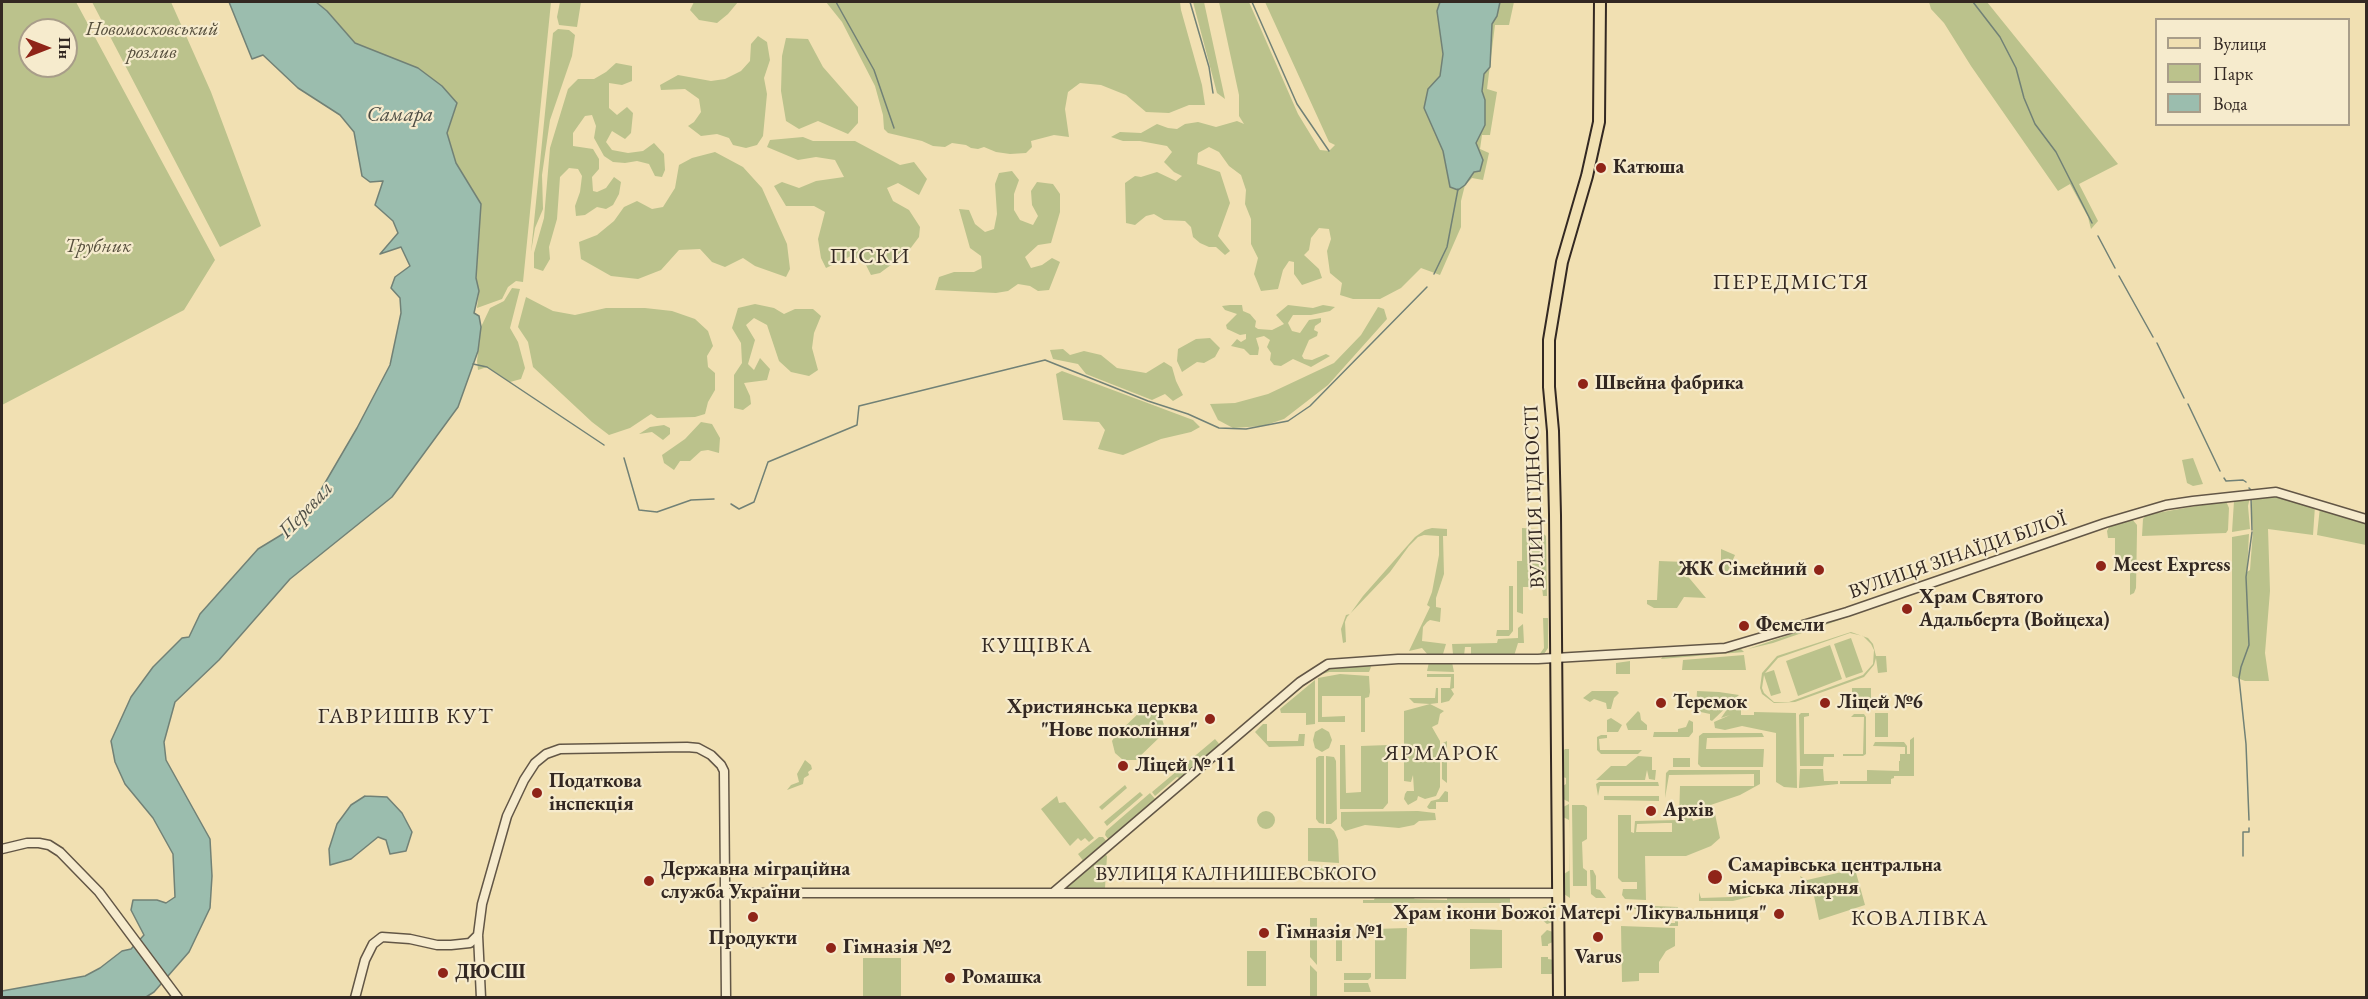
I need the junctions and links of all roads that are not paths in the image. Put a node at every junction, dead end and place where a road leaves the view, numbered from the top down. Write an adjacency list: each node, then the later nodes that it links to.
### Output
1 (1600, 2): 3 (main road, ВУЛИЦЯ ГІДНОСТІ)
2 (2367, 519): 3 (street, ВУЛИЦЯ ЗІНАЇДИ БІЛОЇ)
3 (1557, 656): 5 (street, ВУЛИЦЯ ЗІНАЇДИ БІЛОЇ); 7 (main road, ВУЛИЦЯ ГІДНОСТІ)
4 (2, 849): 9 (street)
5 (1054, 892): 6 (street, ВУЛИЦЯ КАЛНИШЕВСЬКОГО); 7 (street, ВУЛИЦЯ КАЛНИШЕВСЬКОГО)
6 (725, 893): 8 (street); 12 (street)
7 (1558, 893): 13 (main road, ВУЛИЦЯ ГІДНОСТІ)
8 (478, 935): 10 (street); 11 (street)
9 (177, 998)
10 (355, 998)
11 (482, 998)
12 (726, 998)
13 (1559, 998)

